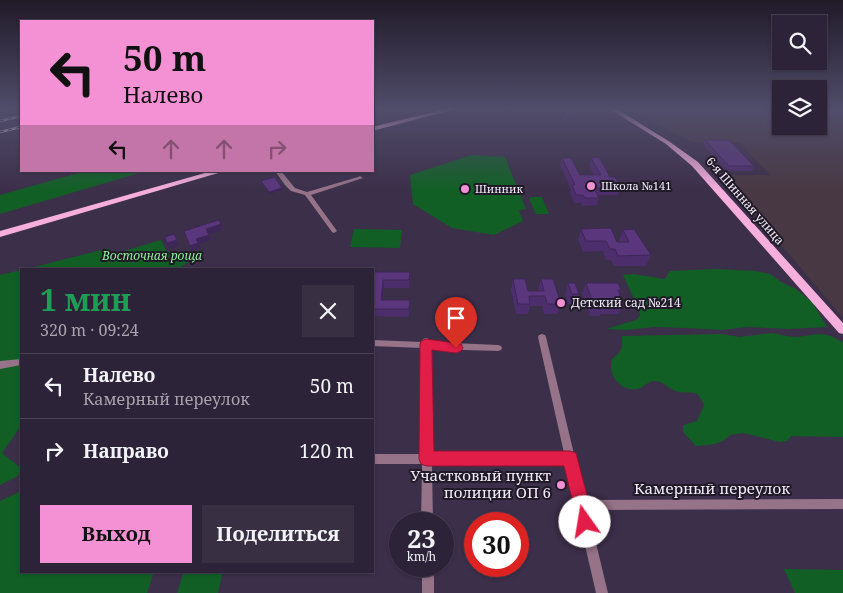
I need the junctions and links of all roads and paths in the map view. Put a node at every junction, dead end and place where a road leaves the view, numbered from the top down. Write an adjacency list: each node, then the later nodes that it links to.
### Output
1 (656, 136): 8 (main road, 6-я Шинная улица)
2 (217, 172): 7 (main road)
3 (279, 172): 5 (street)
4 (360, 178): 5 (street)
5 (308, 194): 6 (street)
6 (334, 232)
7 (0, 234)
8 (843, 330)
9 (542, 337): 15 (street)
10 (374, 343): 11 (street)
11 (426, 343): 12 (street); 17 (street)
12 (498, 348)
13 (20, 362): 14 (street)
14 (0, 365)
15 (570, 458): 17 (street); 19 (street)
16 (374, 459): 17 (street)
17 (427, 459): 20 (street)
18 (843, 504): 19 (street, Камерный переулок)
19 (581, 505): 23 (street)
20 (427, 512)
21 (428, 577): 22 (street)
22 (428, 593)
23 (602, 593)

